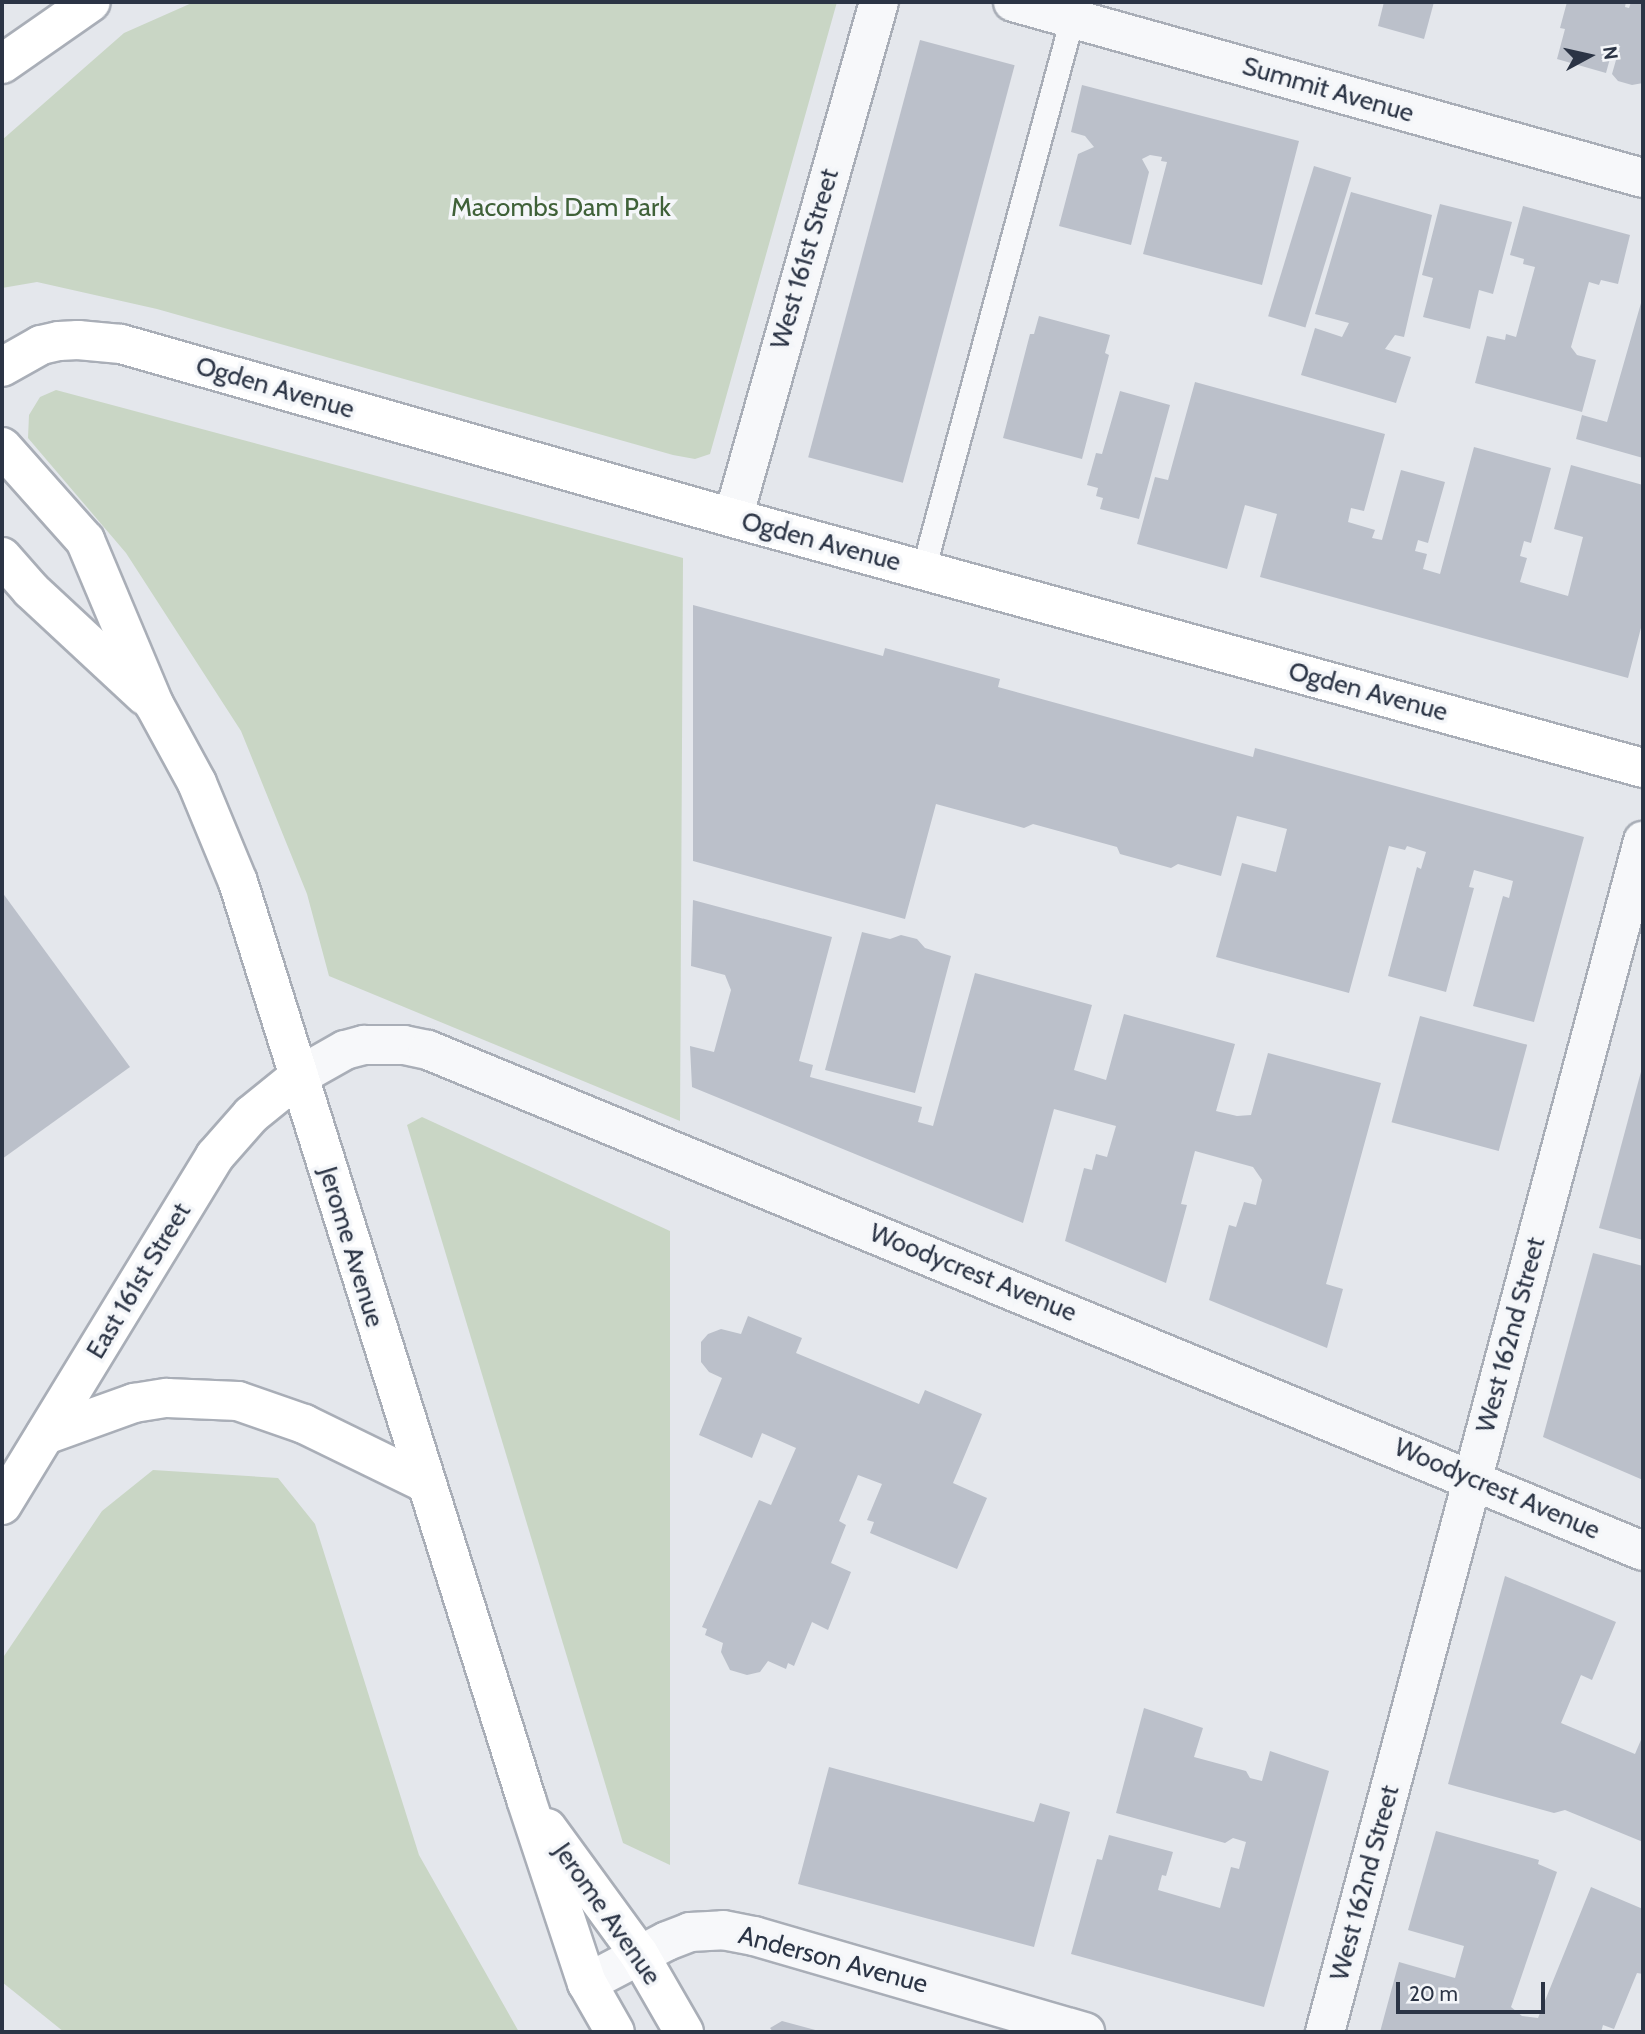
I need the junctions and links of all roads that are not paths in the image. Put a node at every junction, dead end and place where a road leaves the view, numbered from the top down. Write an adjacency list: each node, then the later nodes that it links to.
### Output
1 (91, 2): 5 (main road)
2 (879, 2): 9 (street, West 161st Street)
3 (1013, 2): 4 (street, Summit Avenue)
4 (1072, 18): 6 (street, Summit Avenue); 11 (lane)
5 (2, 64)
6 (1643, 178)
7 (2, 367): 9 (main road, Ogden Avenue)
8 (2, 447): 12 (main road, Jerome Avenue)
9 (733, 518): 11 (main road, Ogden Avenue)
10 (2, 557): 12 (main road, Jerome Avenue)
11 (923, 570): 13 (main road, Ogden Avenue)
12 (154, 704): 15 (main road, Jerome Avenue)
13 (1643, 768)
14 (1643, 841): 17 (street, West 162nd Street)
15 (299, 1076): 16 (main road, East 161st Street); 17 (street, Woodycrest Avenue); 18 (main road, Jerome Avenue)
16 (45, 1434): 18 (main road); 19 (main road, East 161st Street)
17 (1473, 1479): 20 (street, Woodycrest Avenue); 27 (street, West 162nd Street)
18 (425, 1483): 21 (main road, Jerome Avenue)
19 (2, 1505)
20 (1643, 1551)
21 (526, 1799): 22 (main road, Jerome Avenue); 23 (main road, Jerome Avenue)
22 (639, 1954): 23 (street, Anderson Avenue); 25 (main road, Jerome Avenue); 26 (street, Anderson Avenue)
23 (587, 1983): 24 (main road, Jerome Avenue)
24 (615, 2032)
25 (684, 2032)
26 (1085, 2032)
27 (1325, 2032)

